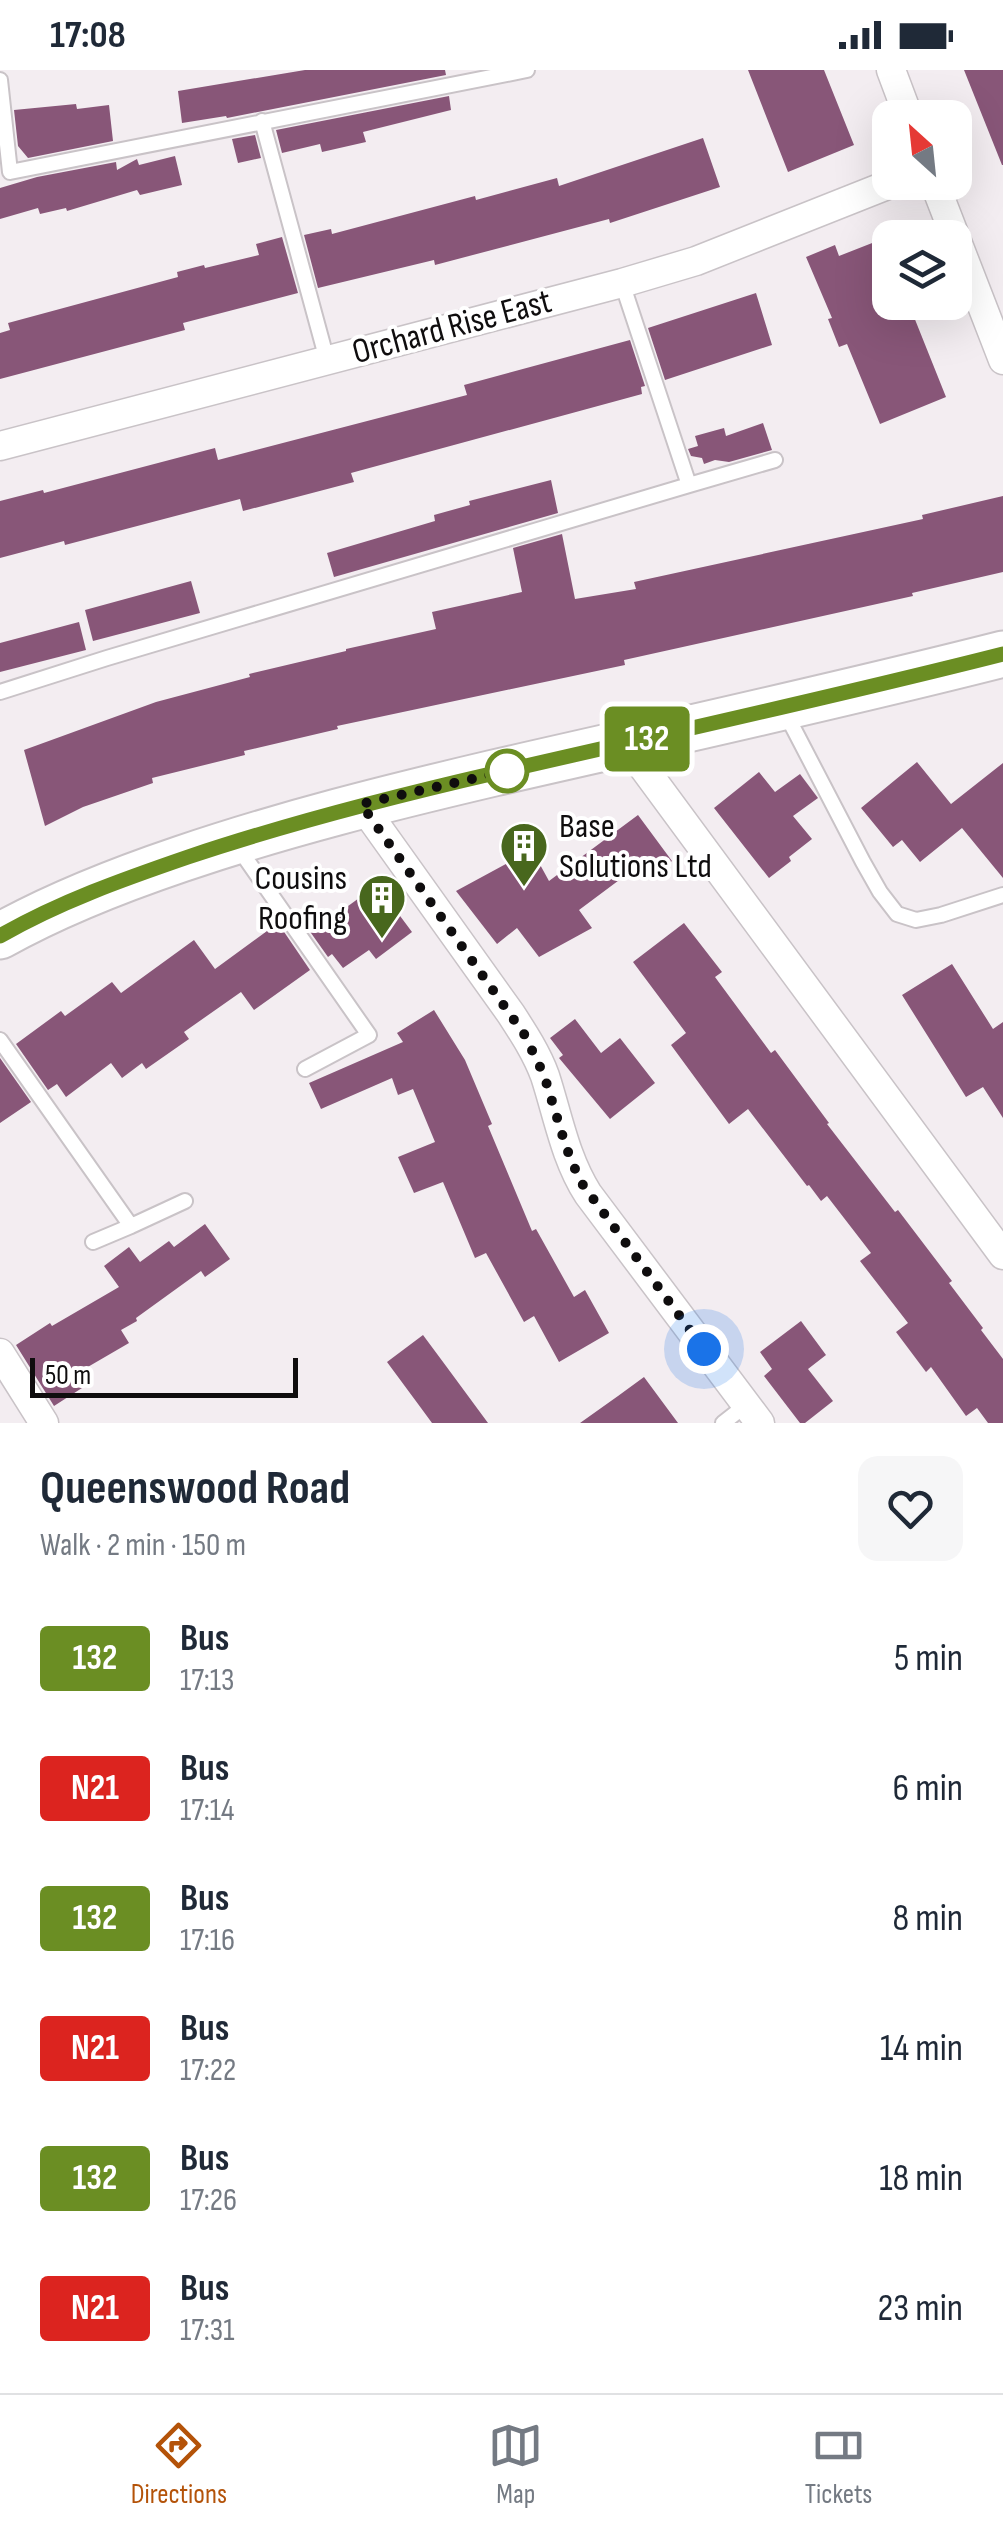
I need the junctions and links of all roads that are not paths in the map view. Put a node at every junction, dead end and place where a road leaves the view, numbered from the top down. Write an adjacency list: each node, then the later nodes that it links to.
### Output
1 (527, 70): 5 (lane)
2 (891, 70): 4 (street)
3 (0, 80): 6 (lane)
4 (902, 100)
5 (262, 121): 6 (lane); 10 (lane)
6 (5, 174)
7 (872, 191): 9 (street, Orchard Rise East)
8 (941, 200): 11 (street)
9 (622, 283): 10 (street, Orchard Rise East); 14 (lane)
10 (327, 360): 12 (street, Orchard Rise East)
11 (1003, 360)
12 (0, 446)
13 (776, 460): 14 (lane)
14 (689, 485): 16 (lane)
15 (1003, 654): 17 (main road)
16 (0, 692)
17 (783, 709): 18 (main road); 21 (lane)
18 (626, 744): 19 (main road); 28 (street)
19 (361, 804): 20 (main road); 30 (street)
20 (234, 841): 22 (main road); 24 (lane)
21 (1003, 894)
22 (0, 936)
23 (0, 1040): 26 (lane)
24 (306, 1069)
25 (185, 1201): 26 (lane)
26 (132, 1226): 27 (lane)
27 (94, 1242)
28 (1003, 1255)
29 (0, 1353): 31 (street)
30 (753, 1414): 32 (lane)
31 (44, 1423)
32 (722, 1423)

